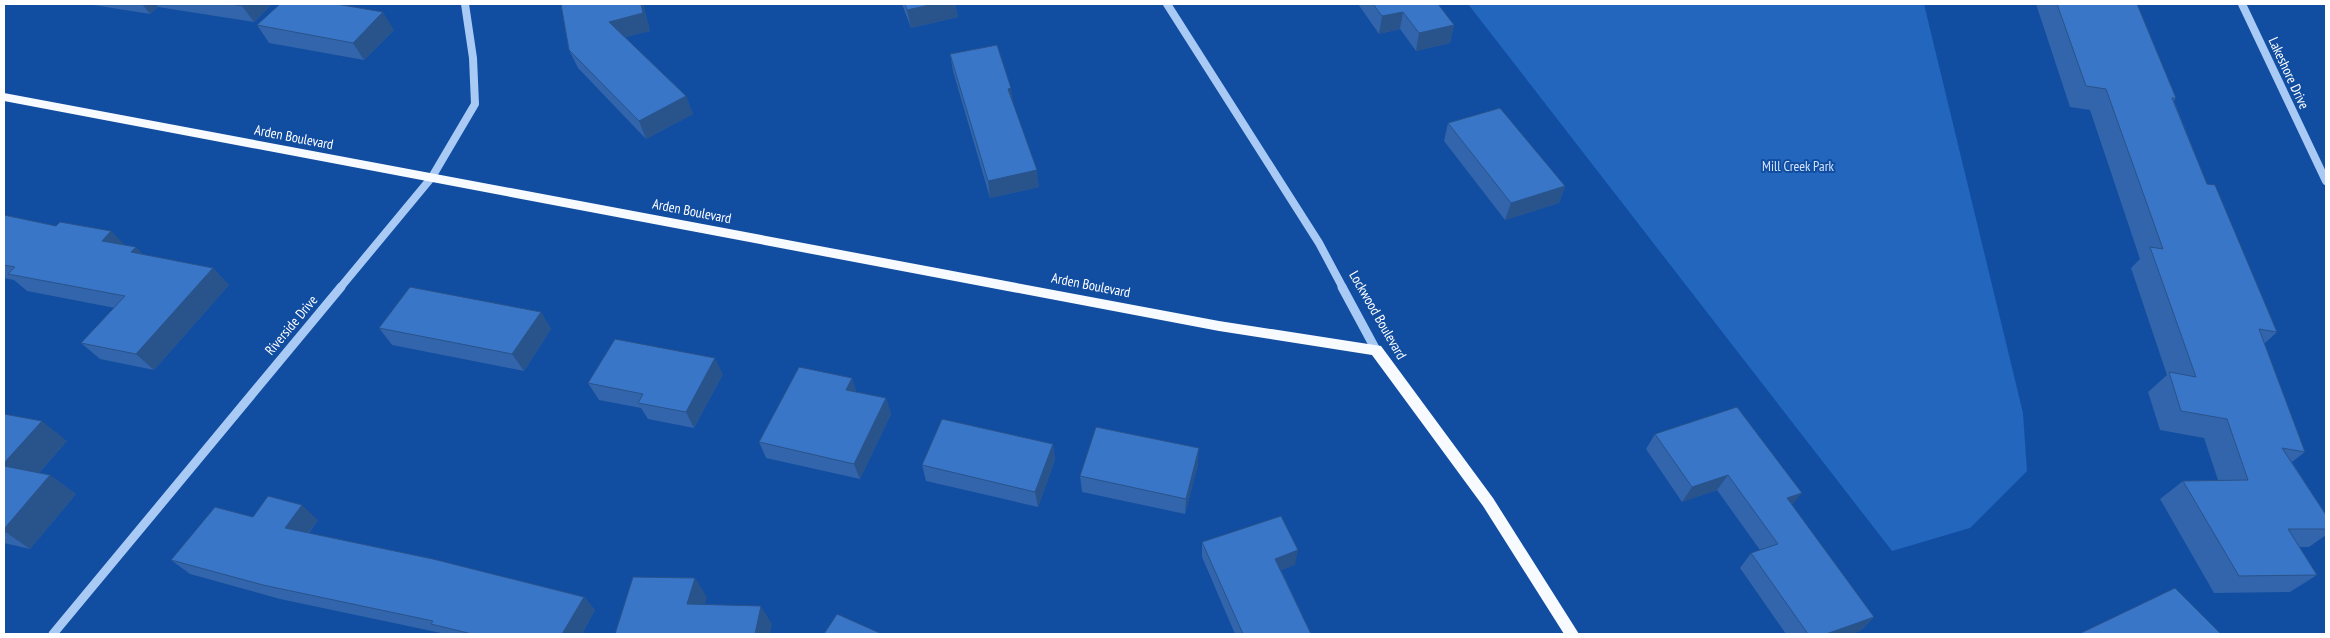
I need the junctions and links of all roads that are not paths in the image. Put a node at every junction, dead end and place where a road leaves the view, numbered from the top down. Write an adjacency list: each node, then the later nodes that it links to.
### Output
1 (465, 4): 5 (street, Riverside Drive)
2 (1168, 4): 7 (street, Lockwood Boulevard)
3 (2242, 4): 6 (street, Lakeshore Drive)
4 (4, 98): 5 (main road, Arden Boulevard)
5 (432, 177): 7 (main road, Arden Boulevard); 8 (street, Riverside Drive)
6 (2326, 181)
7 (1376, 350): 9 (main road, Lockwood Boulevard)
8 (53, 634)
9 (1572, 634)

